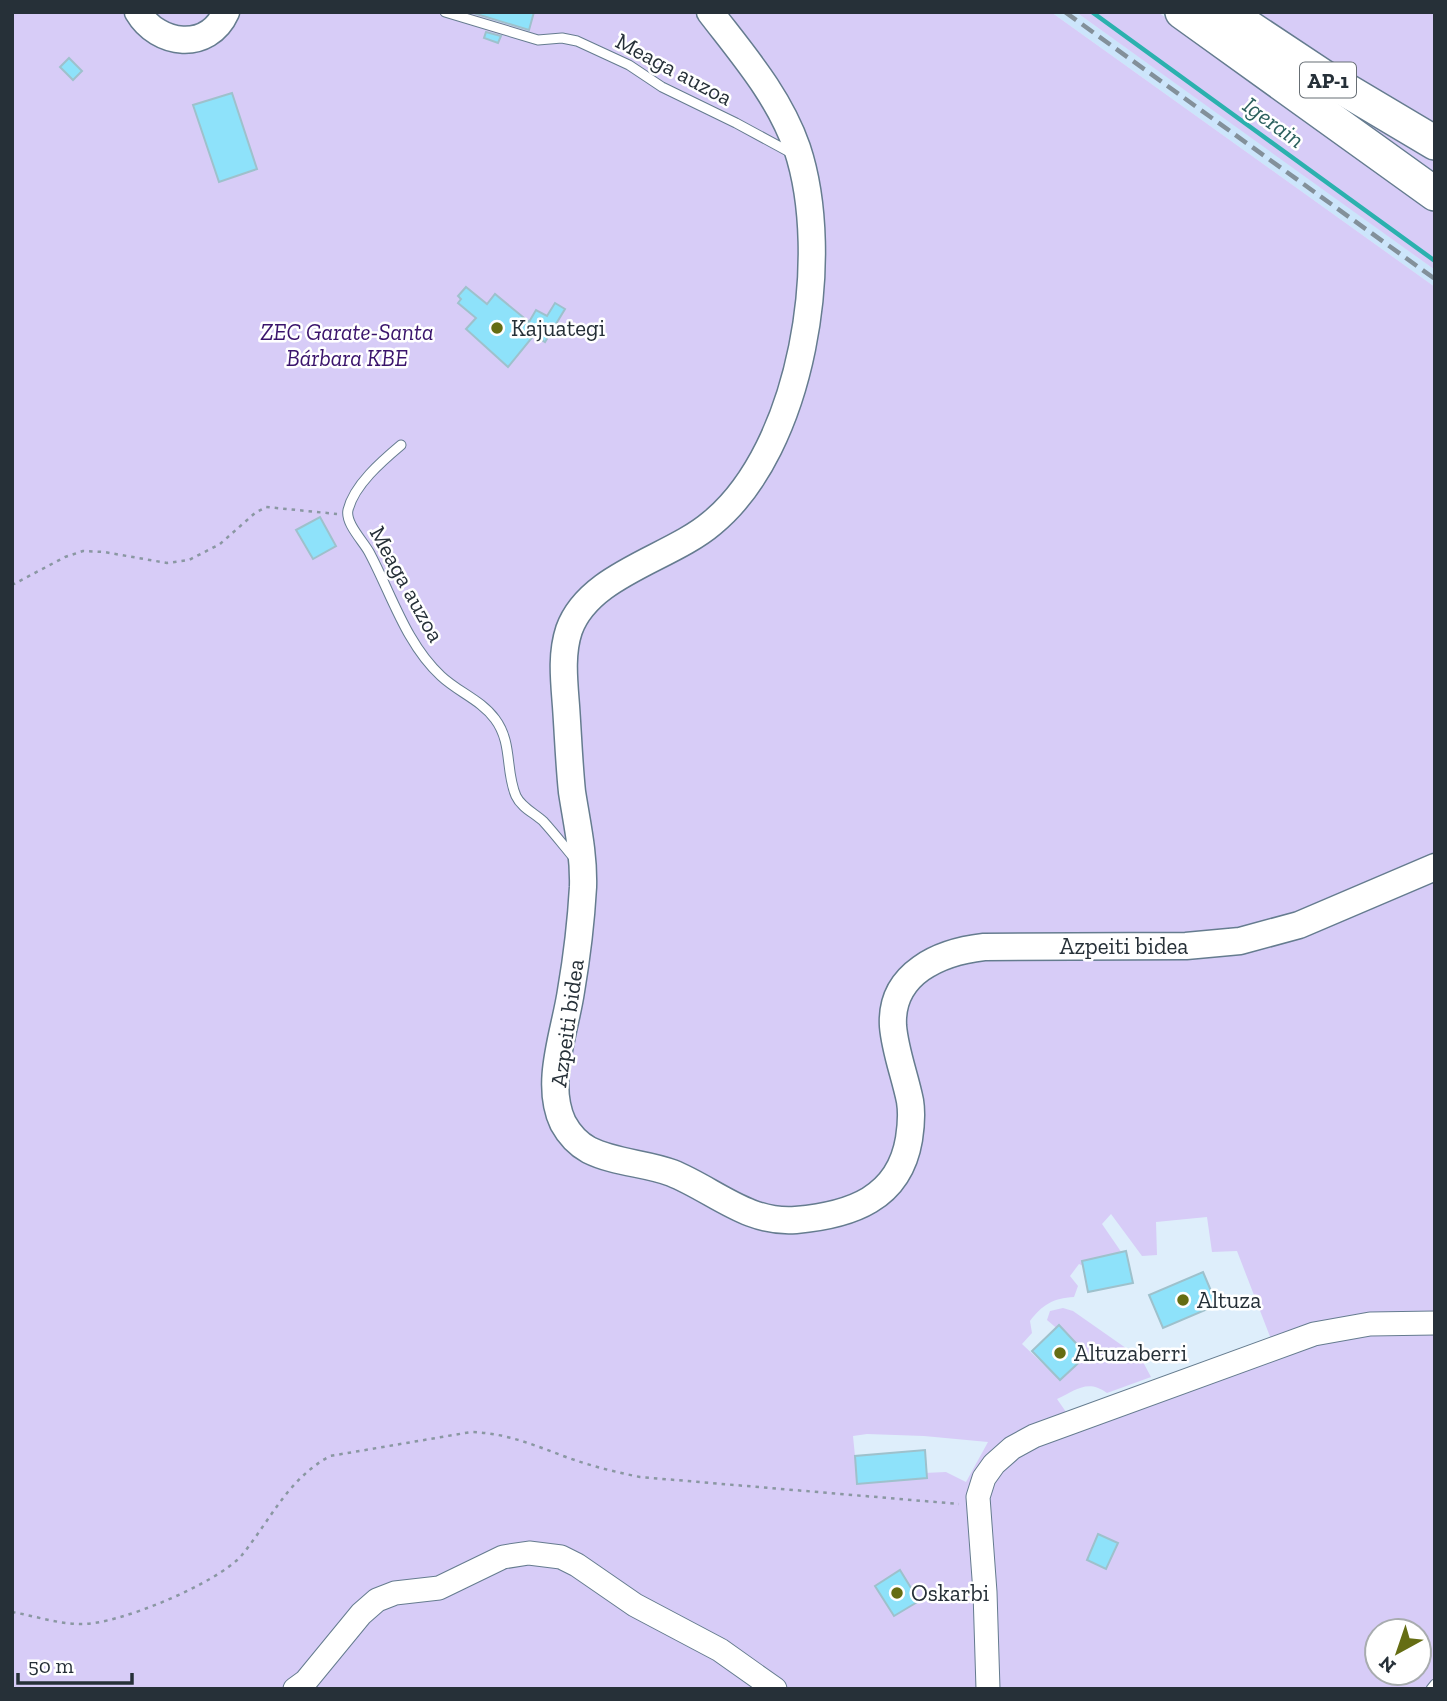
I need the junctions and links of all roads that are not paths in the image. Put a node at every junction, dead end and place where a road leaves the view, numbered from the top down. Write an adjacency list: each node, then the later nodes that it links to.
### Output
1 (138, 12): 2 (main road)
2 (226, 12)
3 (444, 12): 8 (lane, Meaga auzoa)
4 (710, 12): 8 (main road, Azpeiti bidea)
5 (1182, 12): 9 (highway, AP-1)
6 (1226, 12): 7 (highway, AP-1)
7 (1435, 143)
8 (800, 157): 12 (main road, Azpeiti bidea)
9 (1435, 194)
10 (401, 445): 12 (lane, Meaga auzoa)
11 (1435, 867): 12 (main road, Azpeiti bidea)
12 (584, 869)
13 (1435, 1323): 17 (street)
14 (1435, 1684): 18 (lane)
15 (295, 1689): 16 (street)
16 (775, 1689)
17 (988, 1689)
18 (1431, 1689)

